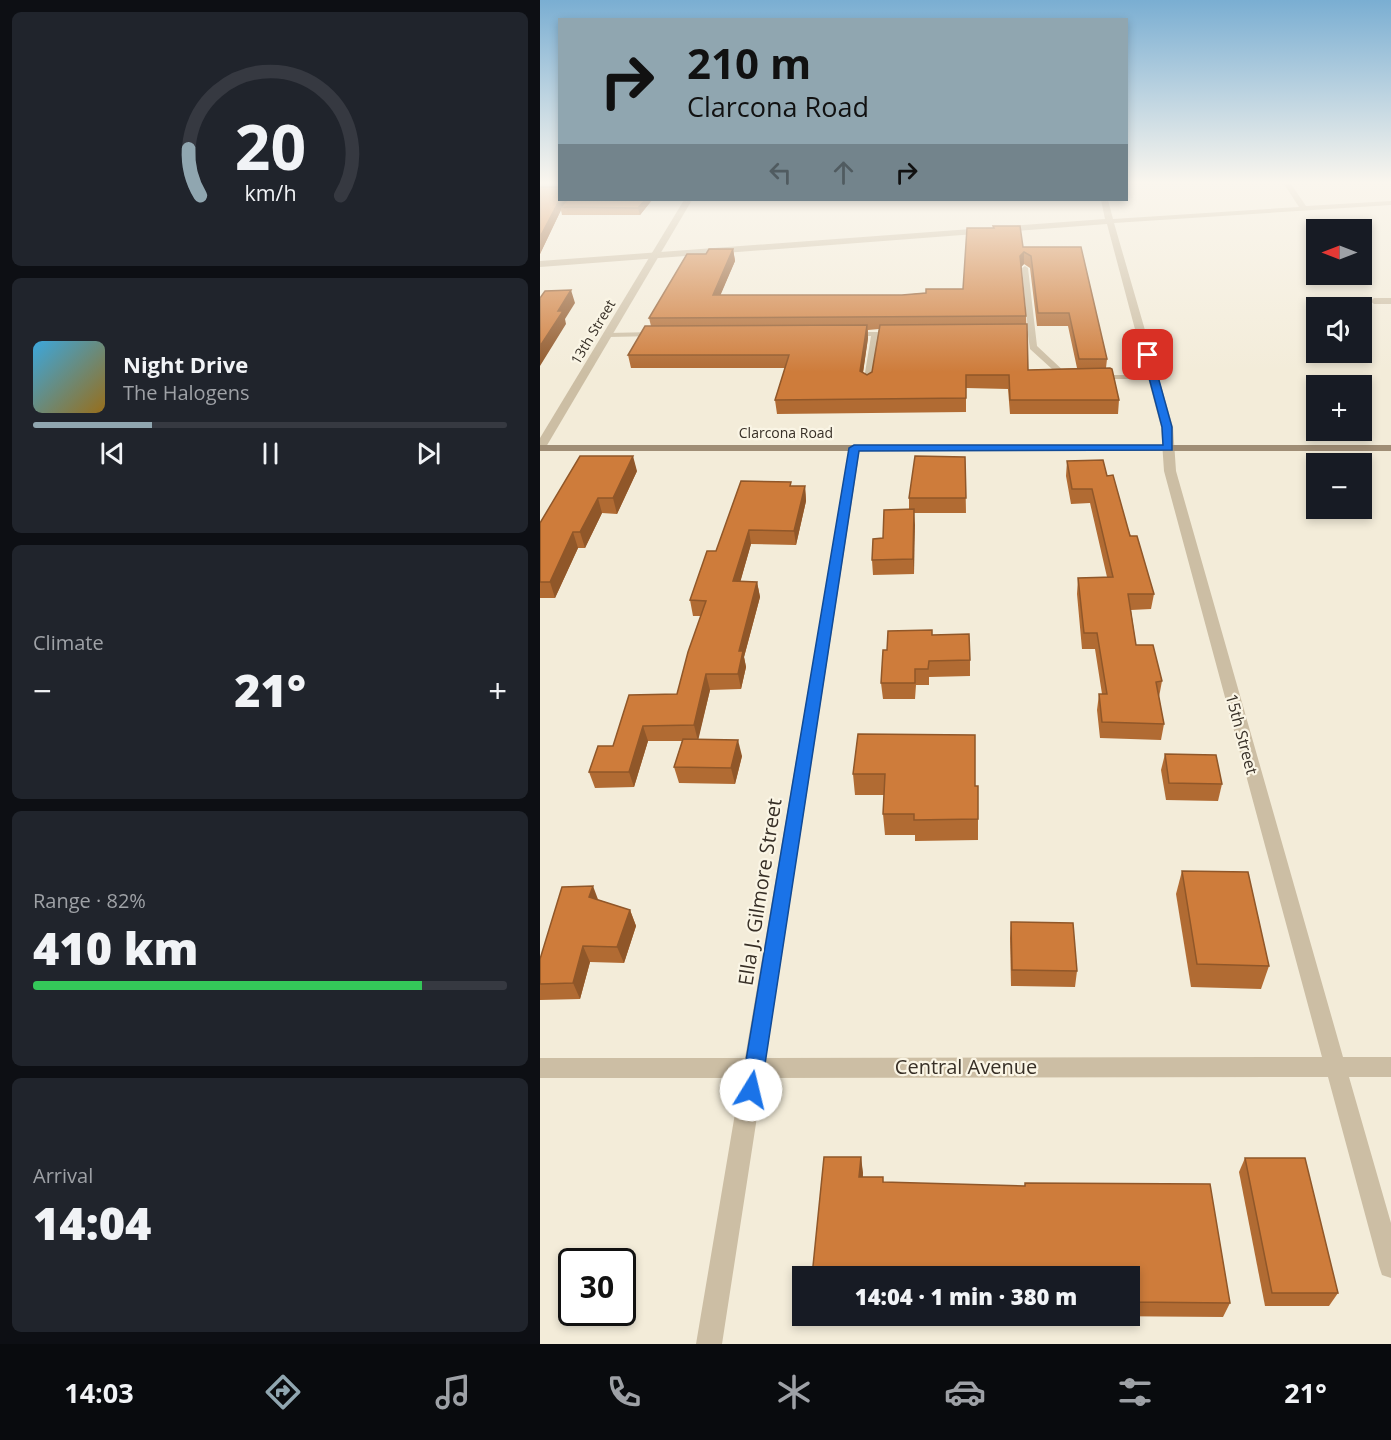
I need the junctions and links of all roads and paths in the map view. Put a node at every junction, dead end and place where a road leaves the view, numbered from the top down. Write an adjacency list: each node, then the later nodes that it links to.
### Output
1 (660, 247): 4 (street, 13th Street)
2 (766, 247): 4 (street)
3 (1118, 247): 18 (street, 15th Street)
4 (655, 255): 5 (street); 15 (street, 13th Street)
5 (540, 264)
6 (1025, 268): 10 (lane)
7 (1374, 301): 8 (street)
8 (1391, 301)
9 (998, 333): 10 (lane)
10 (1032, 333): 16 (lane)
11 (667, 334): 15 (lane)
12 (840, 334): 13 (lane)
13 (875, 334): 14 (lane); 19 (lane)
14 (908, 334)
15 (608, 335): 20 (street, 13th Street)
16 (1078, 377)
17 (1090, 377): 18 (lane)
18 (1154, 377): 22 (street, 15th Street)
19 (867, 385)
20 (540, 447): 21 (main road, Clarcona Road)
21 (854, 448): 22 (main road, Clarcona Road); 24 (street, Ella J. Gilmore Street)
22 (1169, 448): 23 (main road, Clarcona Road); 25 (street, 15th Street)
23 (1391, 448)
24 (755, 1067): 25 (street, Central Avenue); 27 (street, Central Avenue); 29 (street, Ella J. Gilmore Street)
25 (1335, 1067): 26 (street, Central Avenue); 28 (street, 15th Street)
26 (1391, 1067)
27 (540, 1068)
28 (1391, 1266)
29 (709, 1344)

